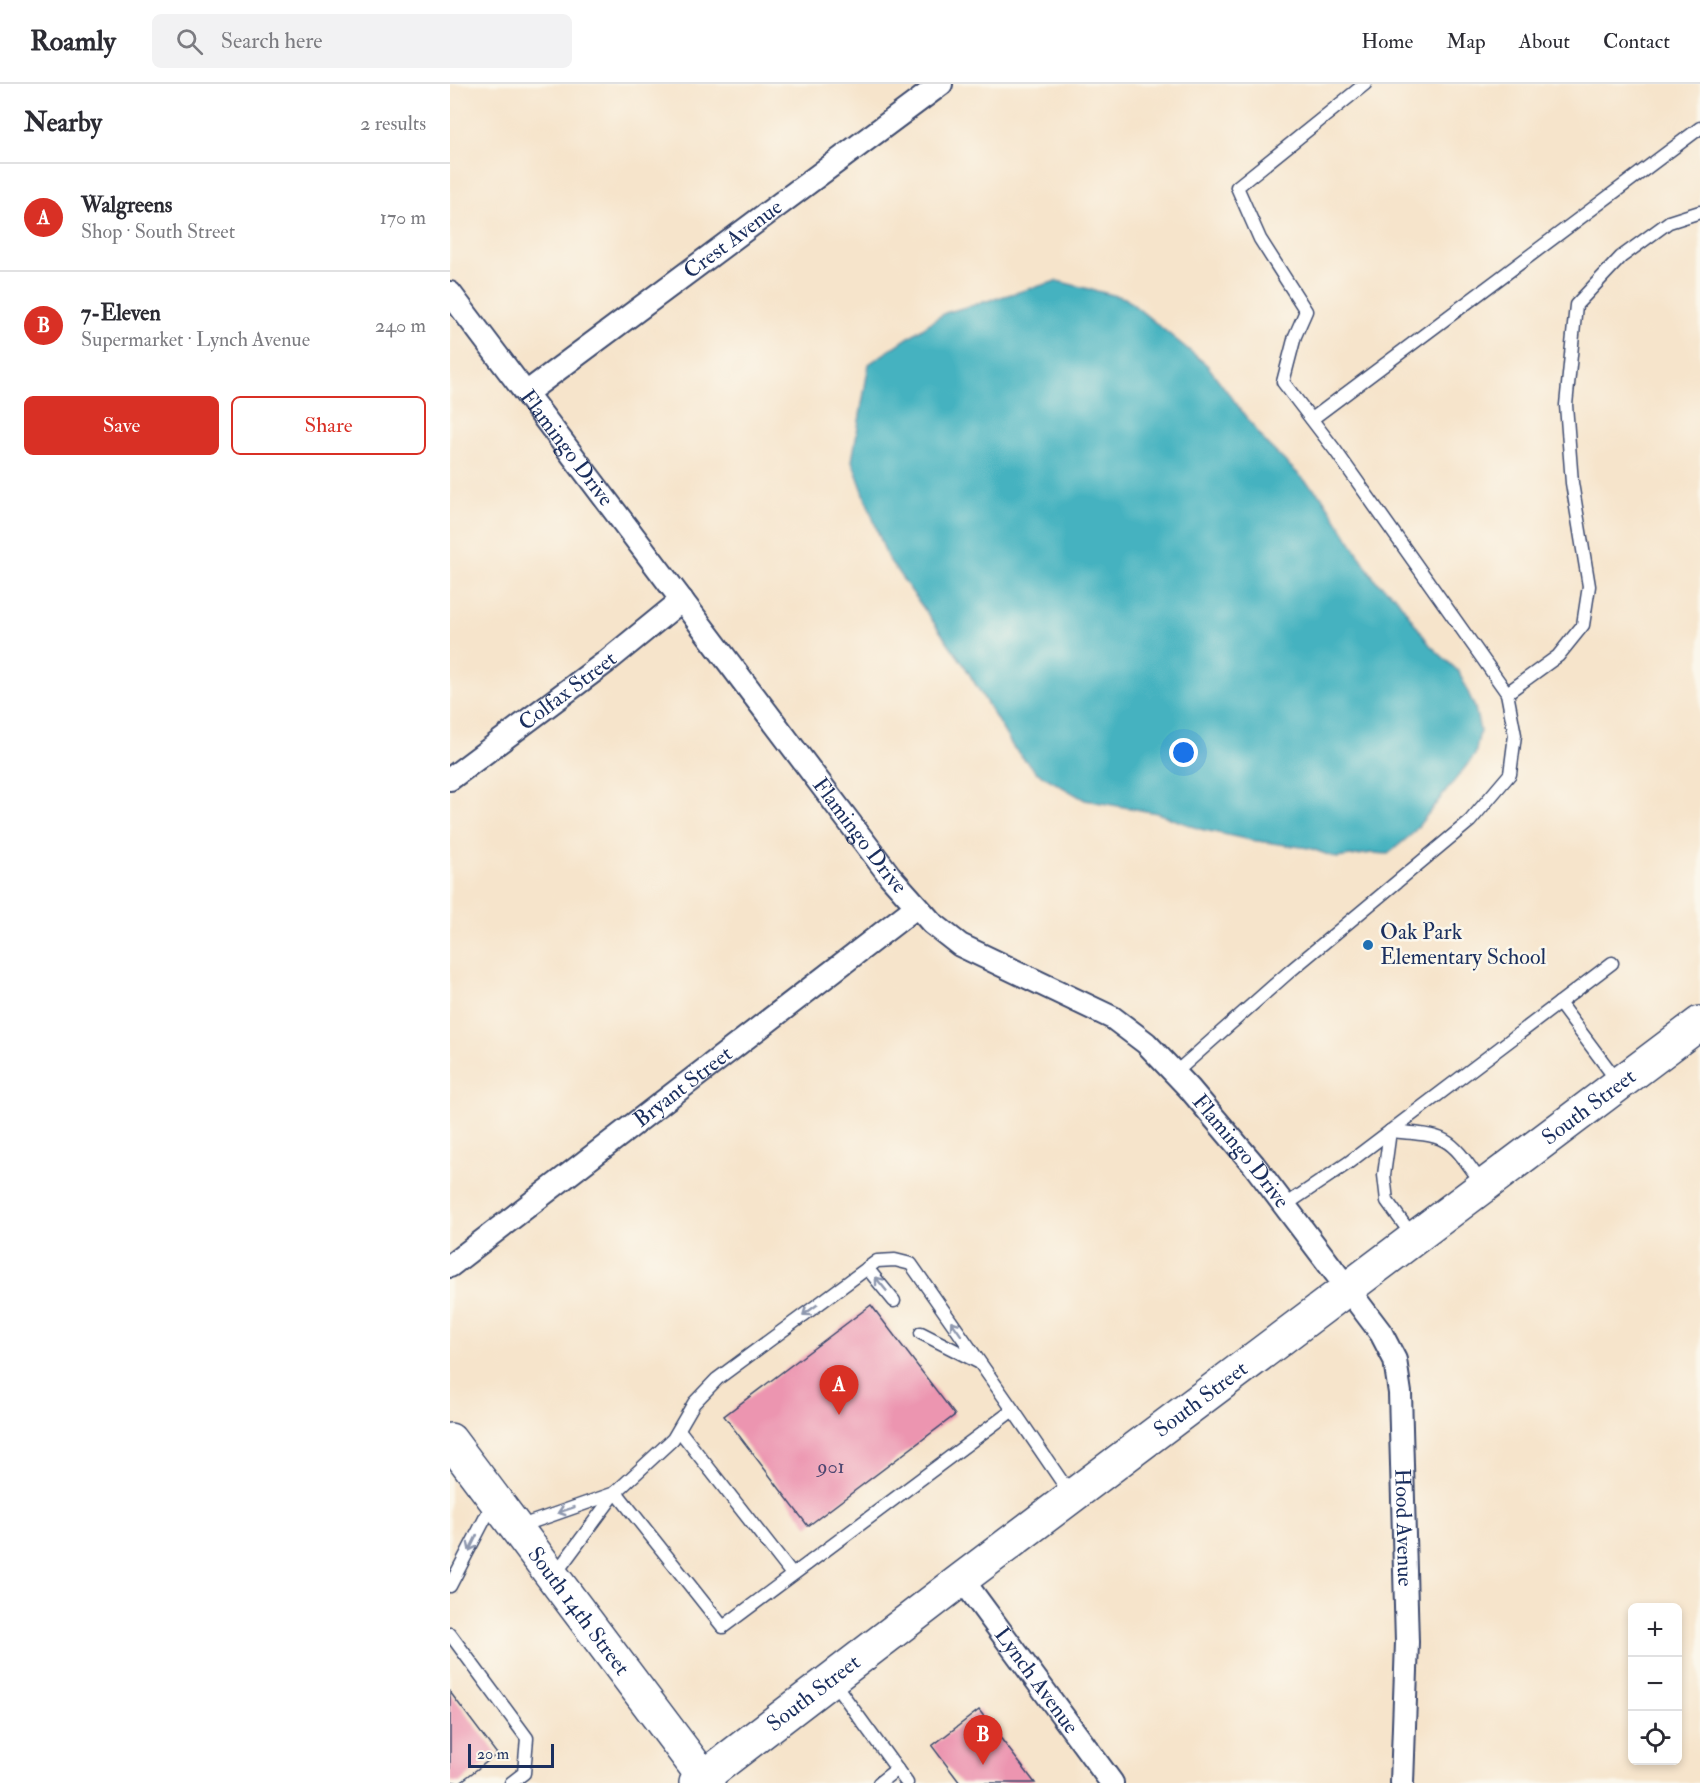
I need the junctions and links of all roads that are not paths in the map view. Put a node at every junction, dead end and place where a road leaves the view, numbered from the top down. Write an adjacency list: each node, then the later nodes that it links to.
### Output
1 (940, 84): 6 (street, Crest Avenue)
2 (1365, 84): 7 (lane)
3 (1700, 128): 7 (lane)
4 (1700, 212): 9 (lane)
5 (450, 293): 6 (street, Flamingo Drive)
6 (526, 393): 8 (street, Flamingo Drive)
7 (1312, 420): 9 (lane)
8 (682, 600): 10 (street, Colfax Street); 11 (street, Flamingo Drive)
9 (1507, 693): 15 (lane)
10 (450, 779)
11 (916, 907): 15 (street, Flamingo Drive); 21 (street, Bryant Street)
12 (1612, 963): 13 (lane)
13 (1559, 1003): 16 (lane); 17 (lane)
14 (1700, 1023): 16 (main road, South Street)
15 (1175, 1073): 19 (street, Flamingo Drive)
16 (1619, 1084): 18 (main road, South Street)
17 (1390, 1131): 18 (lane); 19 (lane); 20 (lane)
18 (1484, 1185): 20 (main road, South Street)
19 (1284, 1206): 23 (street, Flamingo Drive)
20 (1414, 1238): 23 (main road, South Street)
21 (450, 1266)
22 (867, 1268): 24 (lane, one-way to 22); 26 (lane, one-way to 22); 28 (lane, one-way to 28)
23 (1346, 1290): 31 (main road, South Street); 46 (street, Hood Avenue)
24 (894, 1301)
25 (921, 1333): 26 (lane)
26 (982, 1364): 27 (lane)
27 (1013, 1410): 31 (lane); 34 (lane)
28 (679, 1430): 30 (lane); 34 (lane)
29 (450, 1440): 32 (main road, South 14th Street)
30 (616, 1492): 33 (lane, one-way to 33); 34 (lane); 35 (lane)
31 (1072, 1496): 36 (main road, South Street)
32 (495, 1499): 33 (main road, South 14th Street); 37 (lane, one-way to 37)
33 (516, 1527): 35 (main road, South 14th Street)
34 (791, 1574)
35 (552, 1578): 41 (main road, South 14th Street)
36 (962, 1579): 39 (main road, South Street); 45 (street, Lynch Avenue)
37 (450, 1586)
38 (450, 1634): 42 (lane)
39 (831, 1679): 40 (lane); 41 (main road, South Street)
40 (897, 1769): 43 (lane); 44 (lane)
41 (703, 1781)
42 (510, 1783)
43 (879, 1783)
44 (907, 1783)
45 (1112, 1783)
46 (1402, 1783)

